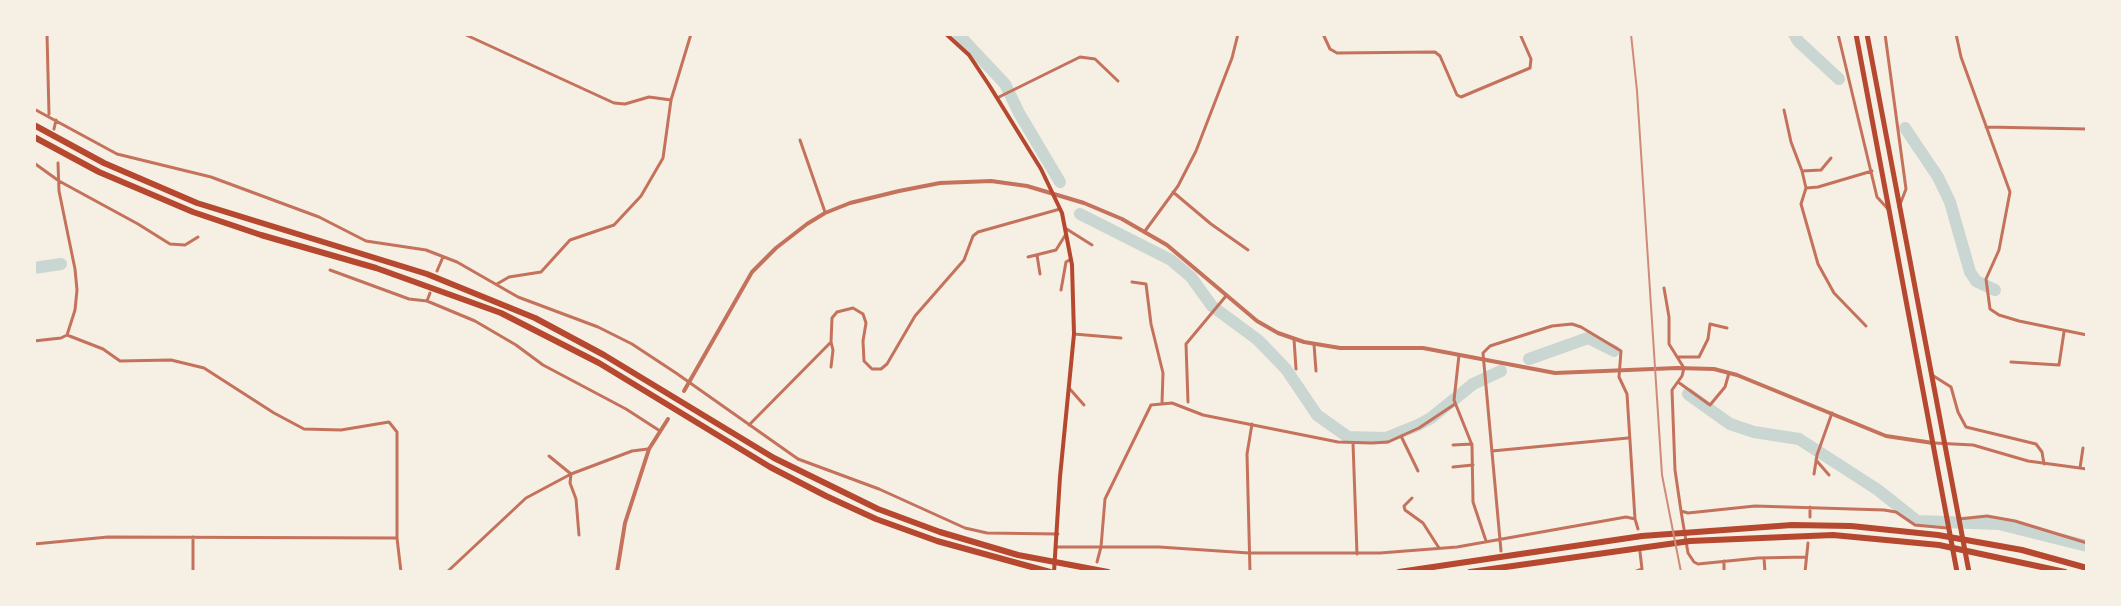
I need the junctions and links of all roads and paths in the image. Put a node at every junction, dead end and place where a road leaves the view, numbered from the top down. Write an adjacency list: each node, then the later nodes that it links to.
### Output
1 (47, 34): 18 (street)
2 (464, 34): 15 (street)
3 (691, 34): 15 (street)
4 (946, 34): 14 (main road)
5 (1238, 34): 35 (street)
6 (1323, 34): 7 (street)
7 (1520, 34)
8 (1838, 34): 30 (street)
9 (1856, 34): 39 (highway)
10 (1867, 34): 37 (highway)
11 (1885, 34): 37 (street)
12 (1956, 34): 21 (street)
13 (1118, 81): 14 (street)
14 (997, 98): 36 (main road)
15 (671, 100): 54 (street)
16 (34, 109): 18 (street)
17 (1784, 110): 29 (street)
18 (49, 116): 19 (street)
19 (56, 120): 22 (street); 32 (street)
20 (34, 125): 151 (highway)
21 (1986, 127): 23 (street); 62 (street)
22 (54, 129)
23 (2087, 129)
24 (34, 137): 150 (highway)
25 (800, 140): 40 (street)
26 (1831, 158): 29 (street)
27 (34, 163): 31 (street)
28 (58, 163): 31 (street)
29 (1802, 171): 33 (street)
30 (1872, 171): 33 (street); 39 (street)
31 (59, 181): 43 (street); 65 (street)
32 (226, 183): 34 (street); 47 (street)
33 (1806, 188): 60 (street)
34 (222, 192)
35 (1173, 192): 42 (street); 45 (street)
36 (1054, 194): 38 (main road); 40 (street); 42 (street)
37 (1899, 208): 81 (highway)
38 (1060, 209): 41 (main road); 69 (street)
39 (1890, 211): 98 (highway)
40 (825, 213): 83 (street)
41 (1066, 231): 44 (street); 46 (street); 49 (main road)
42 (1145, 232): 58 (street)
43 (198, 237)
44 (1092, 245)
45 (1248, 250)
46 (1037, 255): 48 (street); 52 (street)
47 (443, 257): 51 (street); 54 (street)
48 (1028, 257)
49 (1071, 259): 56 (street); 63 (main road)
50 (330, 270): 59 (street)
51 (437, 271)
52 (1040, 274)
53 (1132, 282): 87 (street)
54 (496, 284): 83 (street)
55 (1664, 288): 72 (street)
56 (1061, 290)
57 (430, 293): 59 (street)
58 (1226, 296): 67 (street); 86 (street)
59 (427, 301): 94 (street)
60 (1866, 326)
61 (1727, 328): 72 (street)
62 (2064, 332): 64 (street); 74 (street)
63 (1074, 334): 66 (street); 84 (main road)
64 (2086, 334)
65 (67, 335): 68 (street); 127 (street)
66 (1121, 338)
67 (1294, 339): 70 (street); 77 (street)
68 (34, 341)
69 (831, 342): 75 (street); 93 (street)
70 (1314, 344): 71 (street); 78 (street)
71 (1459, 353): 73 (street); 88 (street)
72 (1677, 357): 76 (street)
73 (1483, 359): 79 (street); 79 (street); 104 (street)
74 (2011, 362)
75 (831, 367)
76 (1684, 368): 79 (street); 80 (street); 82 (street)
77 (1296, 369)
78 (1316, 371)
79 (1622, 371): 96 (street)
80 (1729, 373): 82 (street); 90 (street)
81 (1932, 375): 99 (highway); 107 (street)
82 (1678, 382): 118 (street)
83 (689, 384): 85 (street); 93 (street)
84 (1069, 388): 89 (street); 124 (main road)
85 (684, 391)
86 (1188, 402)
87 (1162, 403): 92 (street); 134 (street)
88 (1455, 404): 95 (street); 100 (street)
89 (1084, 405)
90 (1832, 413): 98 (street); 106 (street)
91 (668, 419): 94 (street)
92 (1252, 424): 97 (street); 138 (street)
93 (749, 425): 124 (street)
94 (660, 431): 103 (street)
95 (1401, 436): 97 (street); 112 (street)
96 (1629, 438): 104 (street); 120 (street)
97 (1353, 443): 139 (street)
98 (1933, 443): 99 (street); 122 (highway)
99 (1945, 443): 107 (street); 121 (highway)
100 (1472, 444): 101 (street); 108 (street)
101 (1453, 445)
102 (2083, 448): 110 (street)
103 (649, 449): 113 (street); 149 (street)
104 (1492, 451): 128 (street)
105 (549, 456): 113 (street)
106 (1816, 460): 114 (street); 115 (street)
107 (2044, 464): 110 (street)
108 (1473, 465): 109 (street); 129 (street)
109 (1453, 467)
110 (2080, 469): 111 (street)
111 (2087, 469)
112 (1418, 471)
113 (571, 474): 125 (street); 148 (street)
114 (1814, 474)
115 (1829, 475)
116 (1412, 498): 135 (street)
117 (1810, 507): 118 (street); 119 (street); 122 (street)
118 (1681, 511): 142 (street)
119 (1810, 517)
120 (1635, 519): 123 (street); 128 (street)
121 (1959, 519): 131 (street); 160 (highway)
122 (1949, 528): 159 (highway)
123 (1640, 532): 144 (highway); 153 (highway)
124 (1058, 534): 133 (main road)
125 (579, 535)
126 (193, 537): 127 (street); 132 (street); 146 (street)
127 (397, 538): 147 (street)
128 (1500, 539): 129 (street); 137 (street)
129 (1486, 541): 135 (street)
130 (1808, 543): 140 (street)
131 (2087, 543)
132 (34, 544)
133 (1057, 547): 134 (street); 150 (main road)
134 (1101, 547): 138 (street); 143 (street)
135 (1439, 548): 139 (street)
136 (1642, 549): 145 (street); 154 (highway); 161 (highway)
137 (1501, 551)
138 (1249, 553): 139 (street); 152 (street)
139 (1357, 554)
140 (1806, 557): 141 (street); 158 (street)
141 (1764, 558): 142 (street); 157 (street)
142 (1724, 561): 156 (street)
143 (1097, 562)
144 (2087, 568)
145 (1643, 570): 155 (street)
146 (193, 572)
147 (401, 572)
148 (447, 572)
149 (617, 572)
150 (1050, 572)
151 (1108, 572)
152 (1250, 572)
153 (1399, 572)
154 (1470, 572)
155 (1634, 572)
156 (1724, 572)
157 (1765, 572)
158 (1805, 572)
159 (1957, 572)
160 (1969, 572)
161 (2065, 572)

